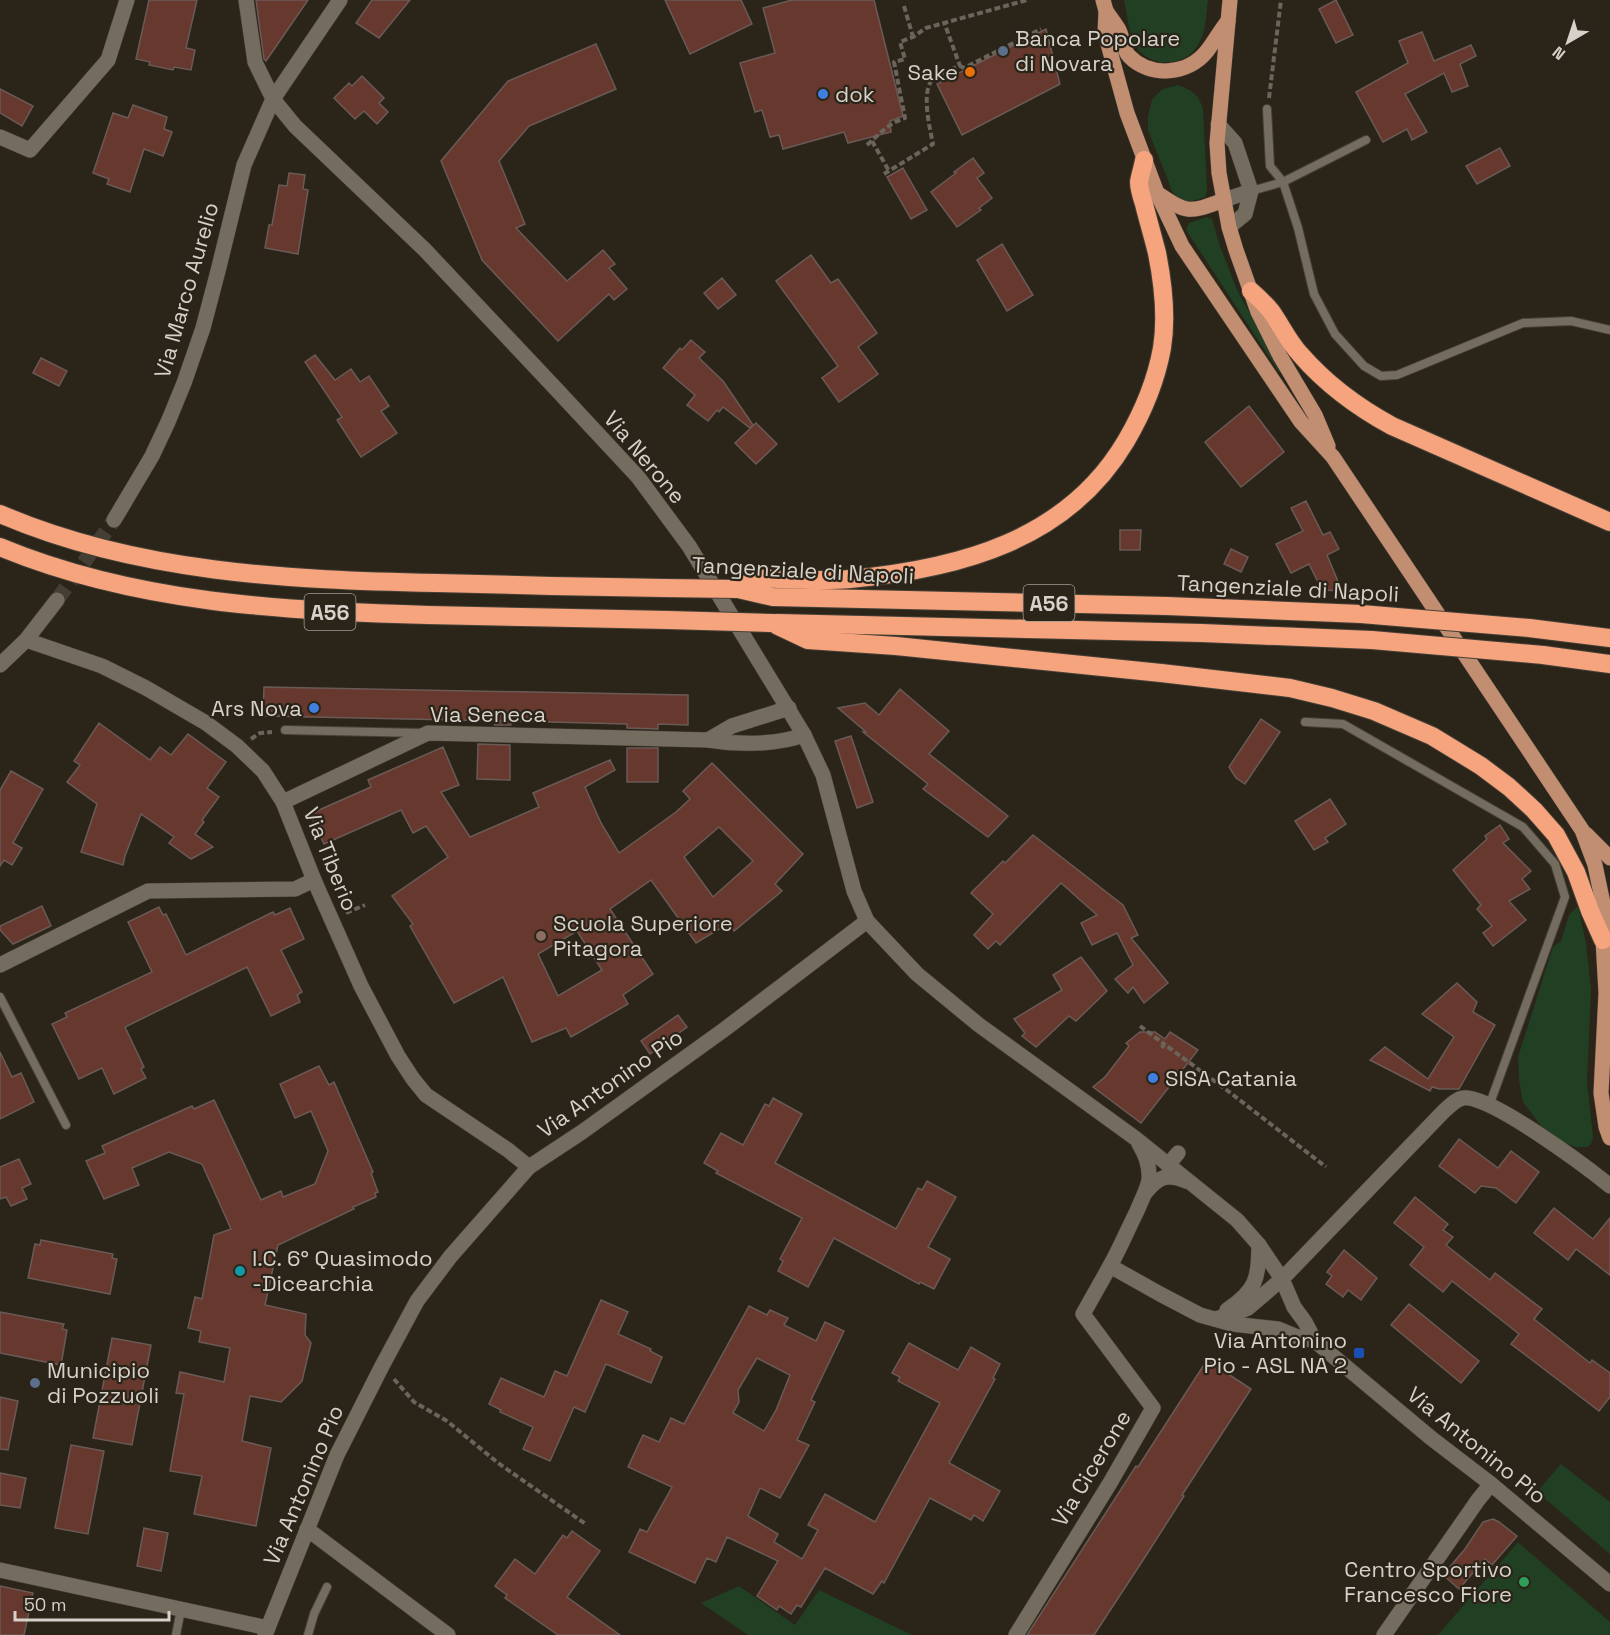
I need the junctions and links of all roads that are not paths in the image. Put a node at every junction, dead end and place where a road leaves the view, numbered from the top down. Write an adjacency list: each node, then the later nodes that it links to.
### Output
1 (127, 0): 10 (street)
2 (246, 0): 7 (street, Via Nerone)
3 (340, 0): 7 (street, Via Marco Aurelio)
4 (1230, 0): 6 (main road)
5 (1104, 5): 6 (main road); 12 (main road)
6 (1228, 21): 9 (main road)
7 (273, 99): 22 (street, Via Marco Aurelio); 32 (street, Via Nerone)
8 (1268, 109): 13 (lane)
9 (1218, 124): 14 (street); 16 (main road)
10 (0, 137)
11 (1366, 140): 13 (lane)
12 (1144, 160): 15 (main road); 25 (highway)
13 (1283, 182): 14 (lane); 19 (lane)
14 (1251, 191): 16 (street); 17 (street)
15 (1157, 193): 16 (main road); 20 (main road)
16 (1224, 200): 17 (main road)
17 (1229, 227): 18 (main road)
18 (1251, 291): 20 (main road); 23 (highway)
19 (1610, 330)
20 (1333, 458): 39 (main road)
21 (0, 514): 25 (highway, Tangenziale di Napoli / A56, bridge)
22 (114, 520)
23 (1610, 522)
24 (0, 547): 27 (highway, A56, bridge)
25 (738, 589): 28 (highway, Tangenziale di Napoli / A56, bridge)
26 (57, 600): 29 (street)
27 (772, 623): 30 (highway, A56, bridge); 43 (highway)
28 (1610, 638)
29 (26, 640): 31 (street); 38 (street, Via Tiberio)
30 (1610, 664)
31 (0, 665)
32 (789, 708): 36 (street, Via Nerone); 37 (street)
33 (1305, 723): 47 (lane)
34 (285, 730): 35 (lane)
35 (428, 734): 37 (street, Via Seneca); 38 (street, Via Seneca)
36 (804, 735): 37 (street, Via Seneca); 42 (street, Via Nerone)
37 (708, 740)
38 (283, 802): 41 (street, Via Tiberio)
39 (1582, 830): 40 (main road); 43 (main road)
40 (1610, 858)
41 (314, 880): 44 (street); 51 (street, Via Tiberio)
42 (867, 921): 49 (street, Via Antonino Pio); 51 (street, Via Antonino Pio)
43 (1603, 940): 46 (main road)
44 (0, 965)
45 (0, 997): 48 (lane)
46 (1607, 1051): 50 (main road)
47 (1489, 1106): 53 (street); 57 (street)
48 (66, 1125)
49 (1135, 1138): 52 (street, Via Antonino Pio); 54 (street, Via Antonino Pio)
50 (1610, 1138)
51 (529, 1167): 61 (street, Via Antonino Pio)
52 (1191, 1183): 54 (street, Via Antonino Pio); 55 (street, Via Antonino Pio)
53 (1610, 1186)
54 (1144, 1194): 56 (street, Via Antonino Pio)
55 (1259, 1245): 57 (street, Via Antonino Pio); 58 (street)
56 (1110, 1266): 58 (street, Via Antonino Pio); 70 (street, Via Cicerone)
57 (1282, 1279): 58 (street); 59 (street, Via Antonino Pio)
58 (1215, 1319): 59 (street, Via Antonino Pio)
59 (1315, 1341): 60 (street, Via Antonino Pio)
60 (1491, 1484): 63 (street, Via Antonino Pio); 71 (street)
61 (307, 1529): 66 (street, Via Antonino Pio); 69 (street)
62 (0, 1570): 65 (street)
63 (1610, 1584)
64 (327, 1587): 68 (lane)
65 (181, 1609): 66 (street); 67 (lane)
66 (266, 1632)
67 (176, 1635)
68 (308, 1635)
69 (448, 1635)
70 (1016, 1635)
71 (1384, 1635)

